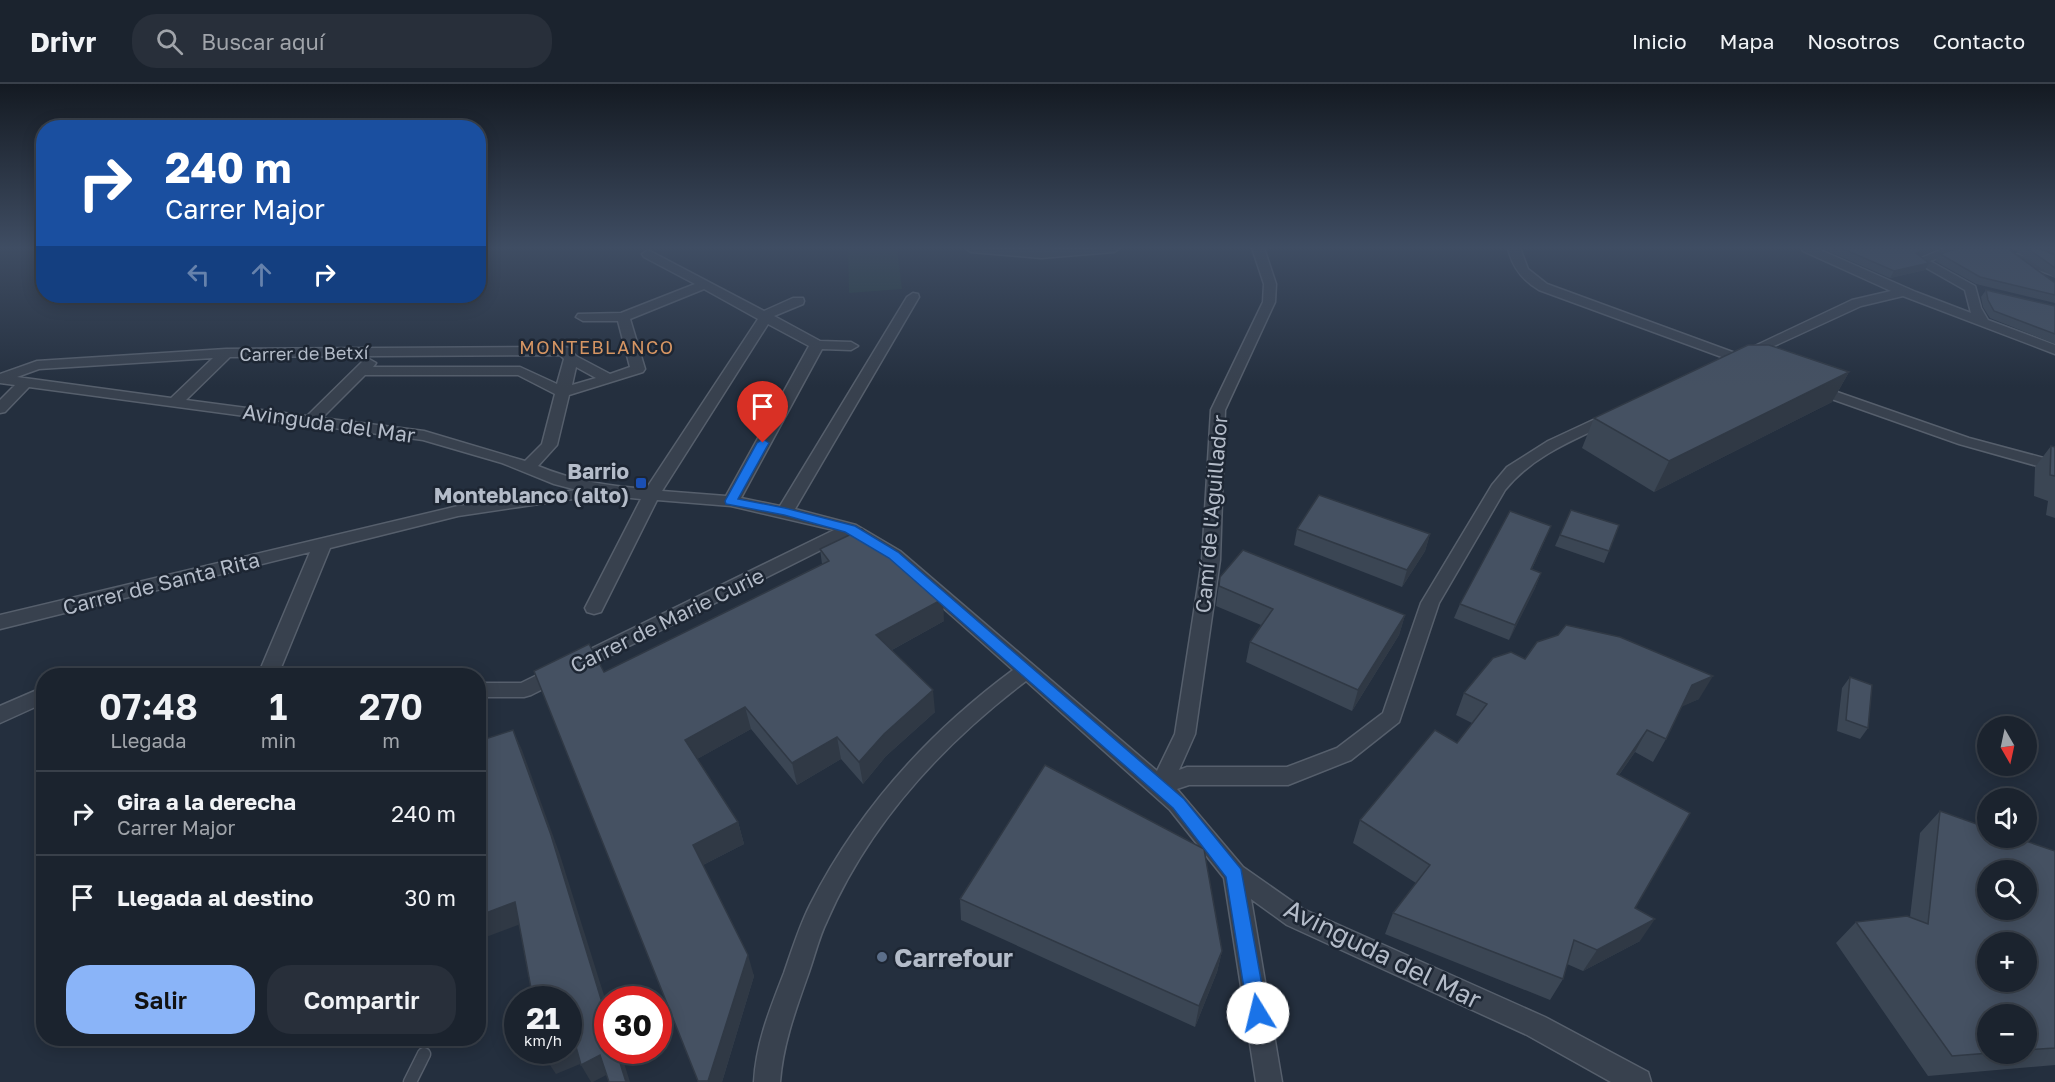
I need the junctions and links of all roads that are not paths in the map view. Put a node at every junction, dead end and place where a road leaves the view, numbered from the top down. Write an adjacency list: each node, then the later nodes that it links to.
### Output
1 (679, 295): 11 (street)
2 (722, 295): 12 (street)
3 (1269, 295): 50 (street, Camí de l'Aguillador)
4 (1564, 295): 20 (street)
5 (1892, 295): 20 (street)
6 (1910, 295): 13 (street)
7 (1975, 295): 13 (street)
8 (913, 297): 40 (street)
9 (798, 301): 12 (street)
10 (583, 317): 11 (street)
11 (622, 317): 27 (street)
12 (764, 317): 14 (street); 38 (street)
13 (1983, 323): 16 (street)
14 (817, 345): 15 (street); 39 (street)
15 (851, 346)
16 (2055, 350)
17 (450, 351): 19 (street, Carrer de Betxí); 21 (street, Carrer de Betxí); 25 (street)
18 (226, 352): 19 (street, Carrer de Betxí); 26 (street, Avinguda del Mar); 31 (street, Carrer de Betxí)
19 (381, 352): 24 (street, Carrer de Betxí)
20 (1736, 358): 22 (street); 23 (street)
21 (571, 359): 27 (street, Carrer de Betxí); 30 (street)
22 (1715, 368)
23 (1763, 369)
24 (361, 371): 25 (street, Carrer de Betxí); 34 (street, Carrer de Betxí)
25 (467, 371): 30 (street, Carrer de Betxí)
26 (0, 378): 28 (street, Avinguda del Mar)
27 (609, 379): 30 (street)
28 (26, 382): 31 (street, Avinguda del Mar); 33 (street)
29 (1804, 384): 35 (street)
30 (563, 392): 36 (street)
31 (175, 402): 34 (street, Avinguda del Mar)
32 (1629, 408): 50 (street)
33 (0, 409)
34 (310, 421): 36 (street, Avinguda del Mar)
35 (2055, 466)
36 (528, 468): 37 (street, Avinguda del Mar)
37 (602, 491): 38 (street, Avinguda del Mar); 42 (street, Carrer de Santa Rita)
38 (651, 495): 39 (street, Avinguda del Mar); 43 (street)
39 (731, 501): 40 (street, Avinguda del Mar)
40 (785, 512): 41 (street, Avinguda del Mar)
41 (850, 529): 46 (street, Avinguda del Mar); 47 (street, Carrer de Marie Curie)
42 (323, 543): 44 (street, Carrer de Santa Rita); 45 (street)
43 (594, 608)
44 (0, 622)
45 (271, 668)
46 (1026, 671): 50 (street, Avinguda del Mar); 53 (street)
47 (486, 690)
48 (36, 698): 49 (street)
49 (0, 715)
50 (1160, 787): 51 (street, Avinguda del Mar)
51 (1235, 874): 56 (street, Avinguda del Mar); 57 (street, Avinguda del Mar)
52 (424, 1054): 54 (lane)
53 (767, 1070): 55 (street)
54 (410, 1082)
55 (755, 1082)
56 (1269, 1082)
57 (1638, 1082)

